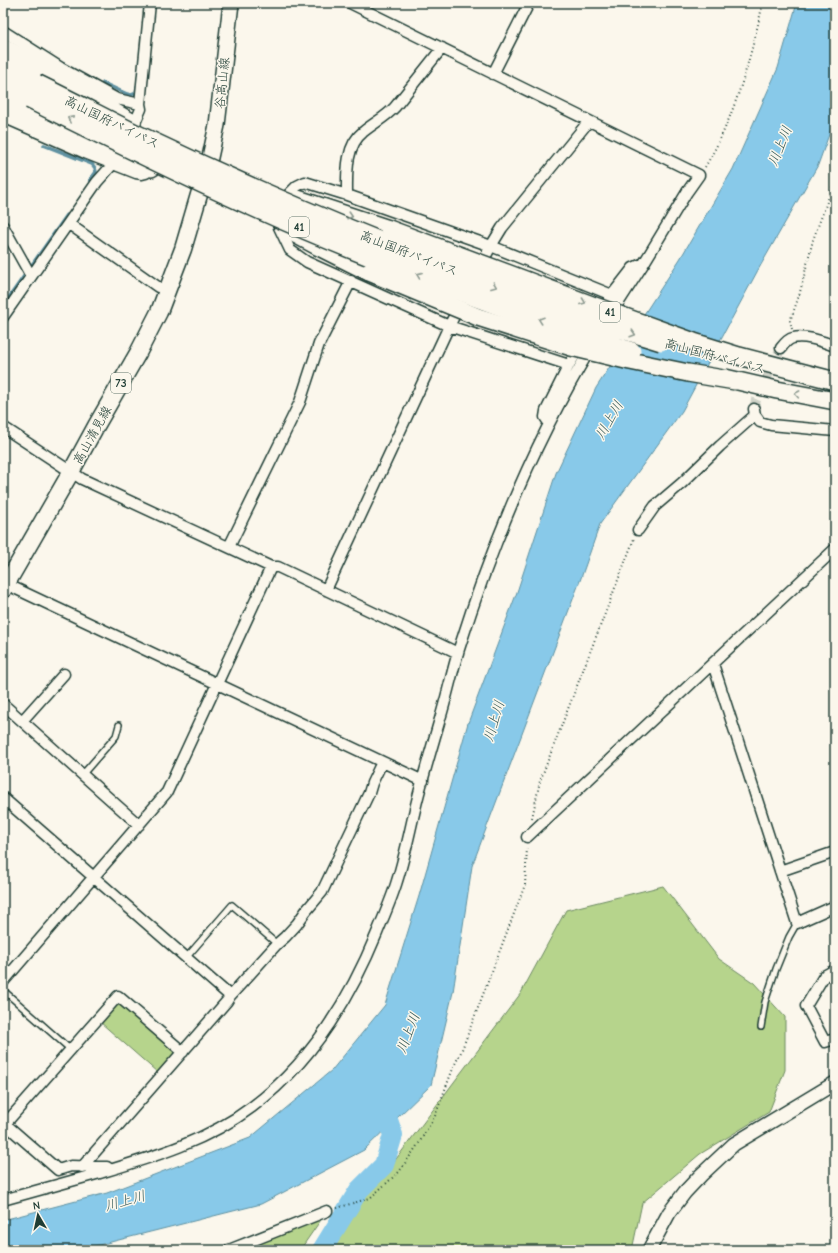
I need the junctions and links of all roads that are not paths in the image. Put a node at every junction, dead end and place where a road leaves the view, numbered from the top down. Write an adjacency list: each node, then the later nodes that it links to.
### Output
1 (150, 3): 12 (street)
2 (231, 3): 17 (main road, 谷高山線)
3 (350, 3): 7 (street)
4 (529, 3): 9 (street)
5 (3, 31): 12 (street)
6 (3, 48): 16 (highway, 41)
7 (442, 48): 9 (street); 21 (street)
8 (3, 66): 11 (highway, 高山国府バイパス / 41)
9 (493, 74): 15 (street)
10 (3, 85): 11 (highway, 高山国府バイパス / 41)
11 (33, 92): 33 (highway, 高山国府バイパス / 41, bridge)
12 (140, 104): 16 (street)
13 (3, 105): 19 (highway, 41, one-way to 13)
14 (3, 117): 18 (street)
15 (590, 121): 26 (street); 27 (street)
16 (134, 125): 17 (highway, 41)
17 (209, 162): 20 (main road, 高山清見線 / 73); 22 (highway, 41)
18 (113, 164): 19 (street); 23 (street)
19 (150, 167): 20 (highway, 41)
20 (201, 189): 24 (highway, 41); 45 (main road, 高山清見線 / 73)
21 (347, 195): 22 (street); 26 (street)
22 (287, 196): 38 (highway, 41, one-way to 38, bridge)
23 (69, 224): 28 (street); 30 (street)
24 (278, 224): 29 (street); 39 (highway, 41, one-way to 24, bridge)
25 (3, 226): 28 (street)
26 (491, 246): 31 (street); 34 (street)
27 (644, 263): 31 (street); 42 (street)
28 (29, 272): 32 (street)
29 (351, 281): 34 (street); 47 (street)
30 (158, 287)
31 (612, 295): 37 (street)
32 (3, 317)
33 (580, 325): 39 (highway, 高山国府バイパス / 41, bridge); 40 (highway, 高山国府バイパス / 41, one-way to 40, bridge)
34 (449, 326): 37 (street); 51 (street)
35 (835, 346): 36 (street)
36 (781, 348)
37 (569, 365): 42 (street)
38 (835, 380)
39 (735, 381): 41 (highway, 高山国府バイパス / 41, one-way to 39, bridge)
40 (835, 384)
41 (835, 401)
42 (548, 423): 52 (street)
43 (3, 427): 45 (street)
44 (835, 431): 46 (street)
45 (71, 472): 47 (street); 50 (main road, 高山清見線 / 73)
46 (638, 530)
47 (229, 547): 49 (street)
48 (835, 549): 53 (street)
49 (272, 567): 51 (street); 55 (street)
50 (5, 587): 55 (street)
51 (326, 590): 52 (street)
52 (458, 653): 61 (street)
53 (713, 664): 64 (street); 66 (street)
54 (64, 674): 57 (street)
55 (217, 684): 59 (street); 63 (street)
56 (3, 704): 57 (street)
57 (22, 721): 60 (street)
58 (119, 725): 60 (lane)
59 (382, 762): 61 (street); 70 (street)
60 (82, 775): 63 (street)
61 (423, 781): 83 (street)
62 (3, 798): 67 (street)
63 (139, 825): 67 (street)
64 (527, 837)
65 (835, 852): 66 (street)
66 (780, 871): 69 (street)
67 (94, 877): 71 (street); 73 (street)
68 (835, 906): 69 (street)
69 (797, 922): 76 (lane)
70 (277, 944): 71 (lane); 75 (street)
71 (186, 958): 75 (street)
72 (835, 970): 77 (street)
73 (3, 982)
74 (3, 990): 78 (lane)
75 (230, 996): 79 (street)
76 (761, 1027)
77 (835, 1039)
78 (72, 1050): 79 (street); 81 (street)
79 (183, 1052): 82 (street)
80 (835, 1083): 87 (street)
81 (4, 1123): 82 (street)
82 (82, 1167): 83 (street)
83 (113, 1169): 84 (street)
84 (3, 1200)
85 (327, 1211): 86 (street)
86 (229, 1250)
87 (649, 1250)

